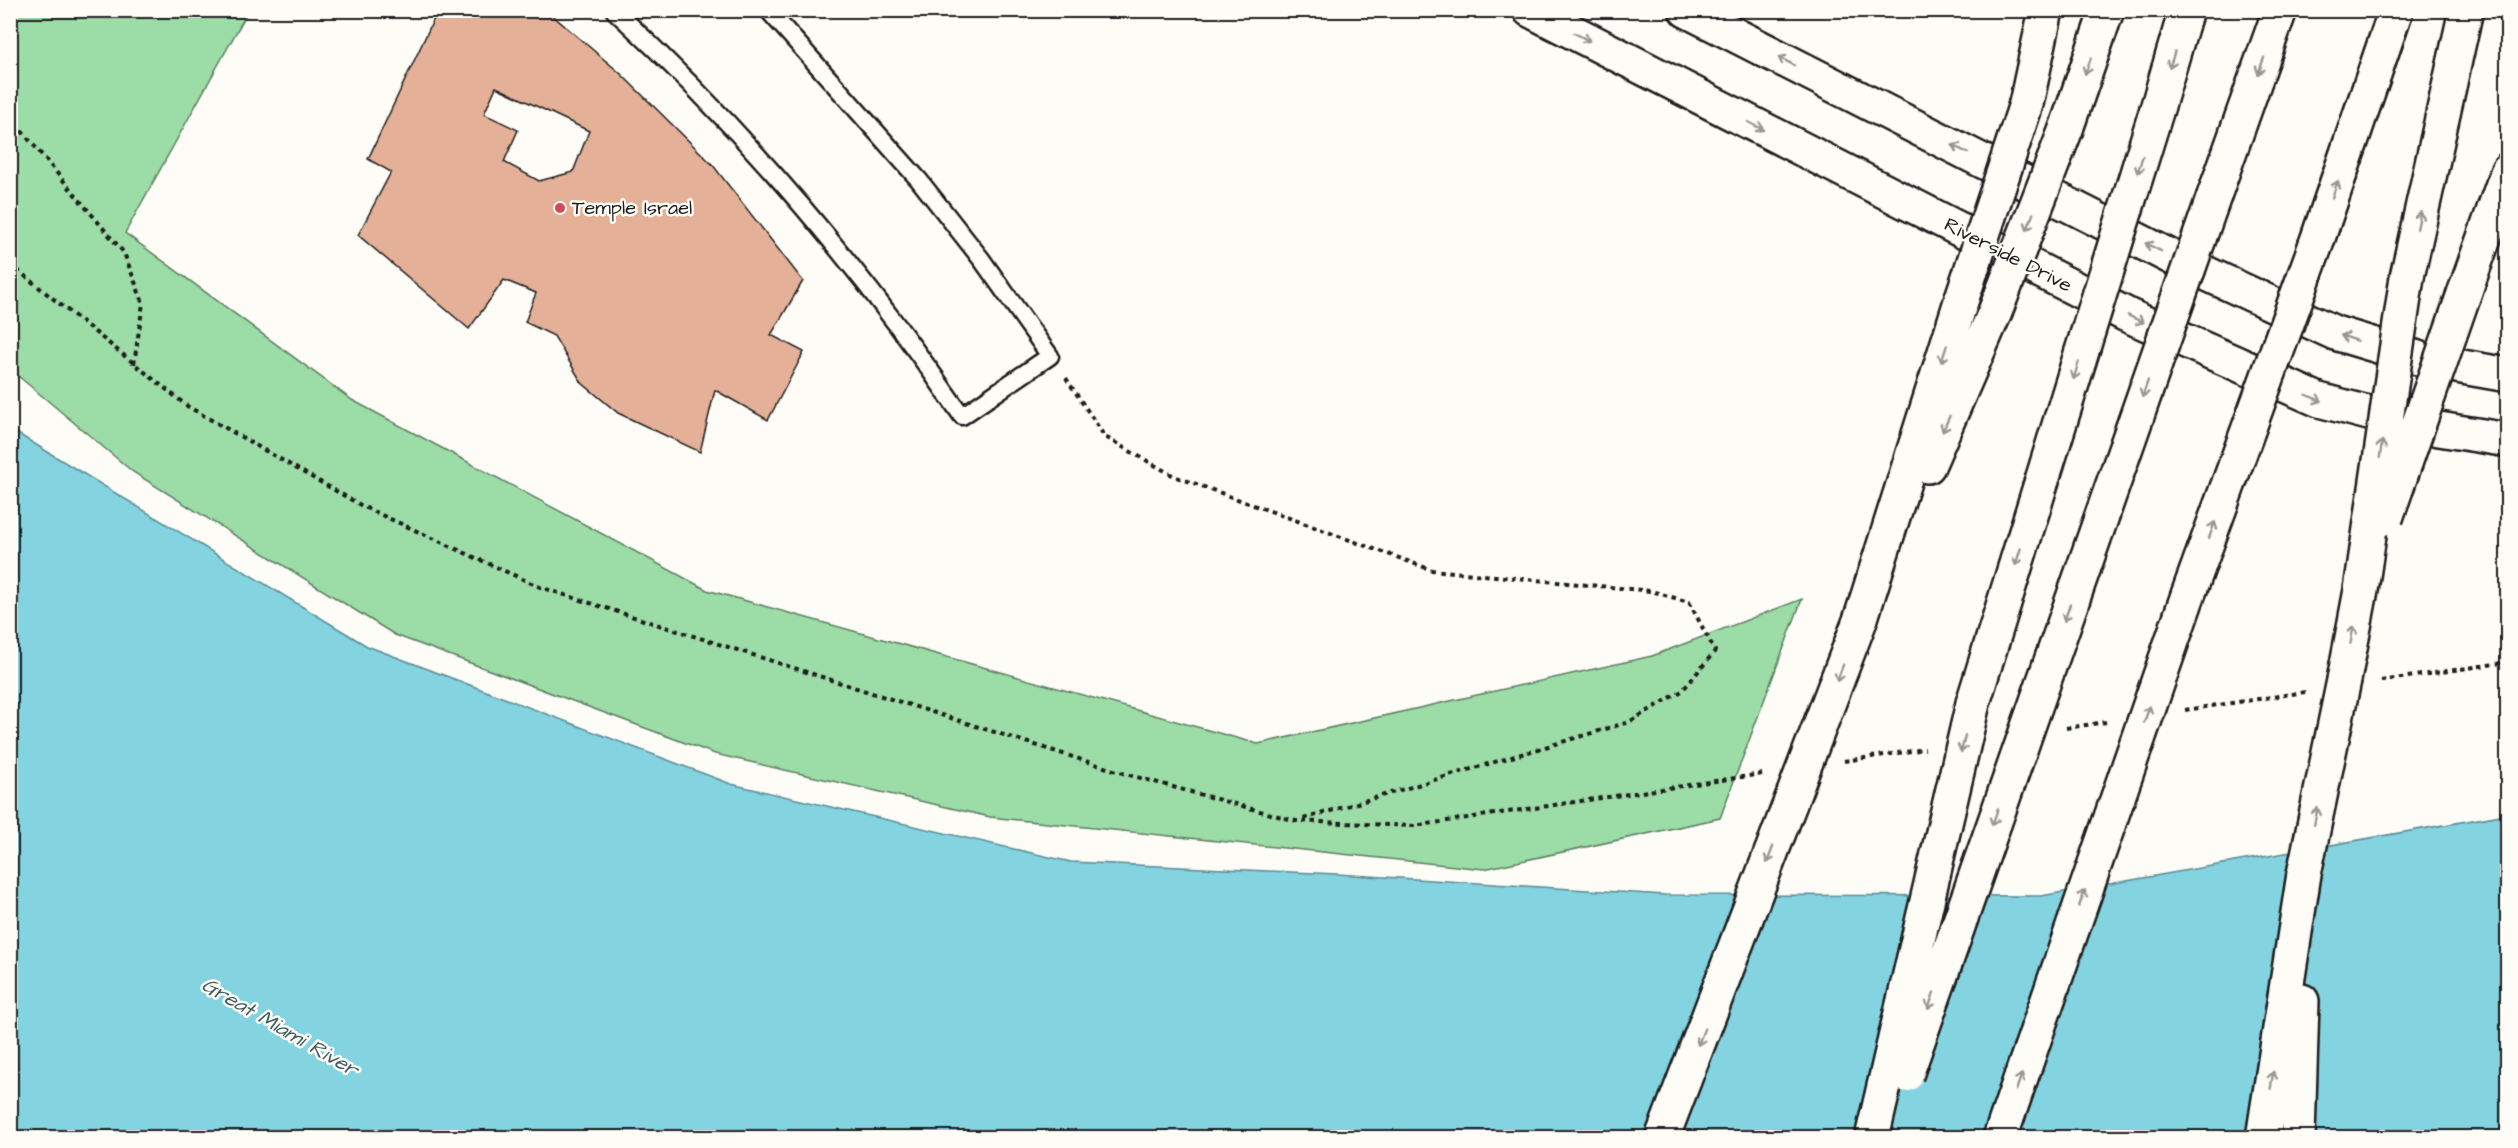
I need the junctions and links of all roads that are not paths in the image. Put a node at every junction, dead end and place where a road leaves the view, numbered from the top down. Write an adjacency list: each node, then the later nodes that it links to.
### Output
1 (614, 10): 2 (lane)
2 (768, 10)
3 (1530, 10): 13 (main road, Riverside Drive, one-way to 13)
4 (1686, 10): 12 (main road, one-way to 4)
5 (2046, 10): 15 (main road, one-way to 15, bridge)
6 (2107, 10): 15 (main road, one-way to 15, bridge)
7 (2186, 10): 18 (main road, one-way to 18, bridge)
8 (2280, 10): 19 (main road, one-way to 19, bridge)
9 (2396, 10): 20 (main road, one-way to 9, bridge)
10 (2466, 10): 14 (main road, one-way to 10, bridge)
11 (2508, 170): 14 (main road, bridge)
12 (2508, 375)
13 (2508, 440)
14 (2361, 590): 16 (main road, one-way to 14, bridge)
15 (1861, 618): 17 (main road, one-way to 17, bridge)
16 (2304, 874): 21 (main road, one-way to 16); 22 (main road)
17 (1662, 1137)
18 (1872, 1137)
19 (1884, 1137)
20 (2000, 1137)
21 (2263, 1137)
22 (2298, 1137)

